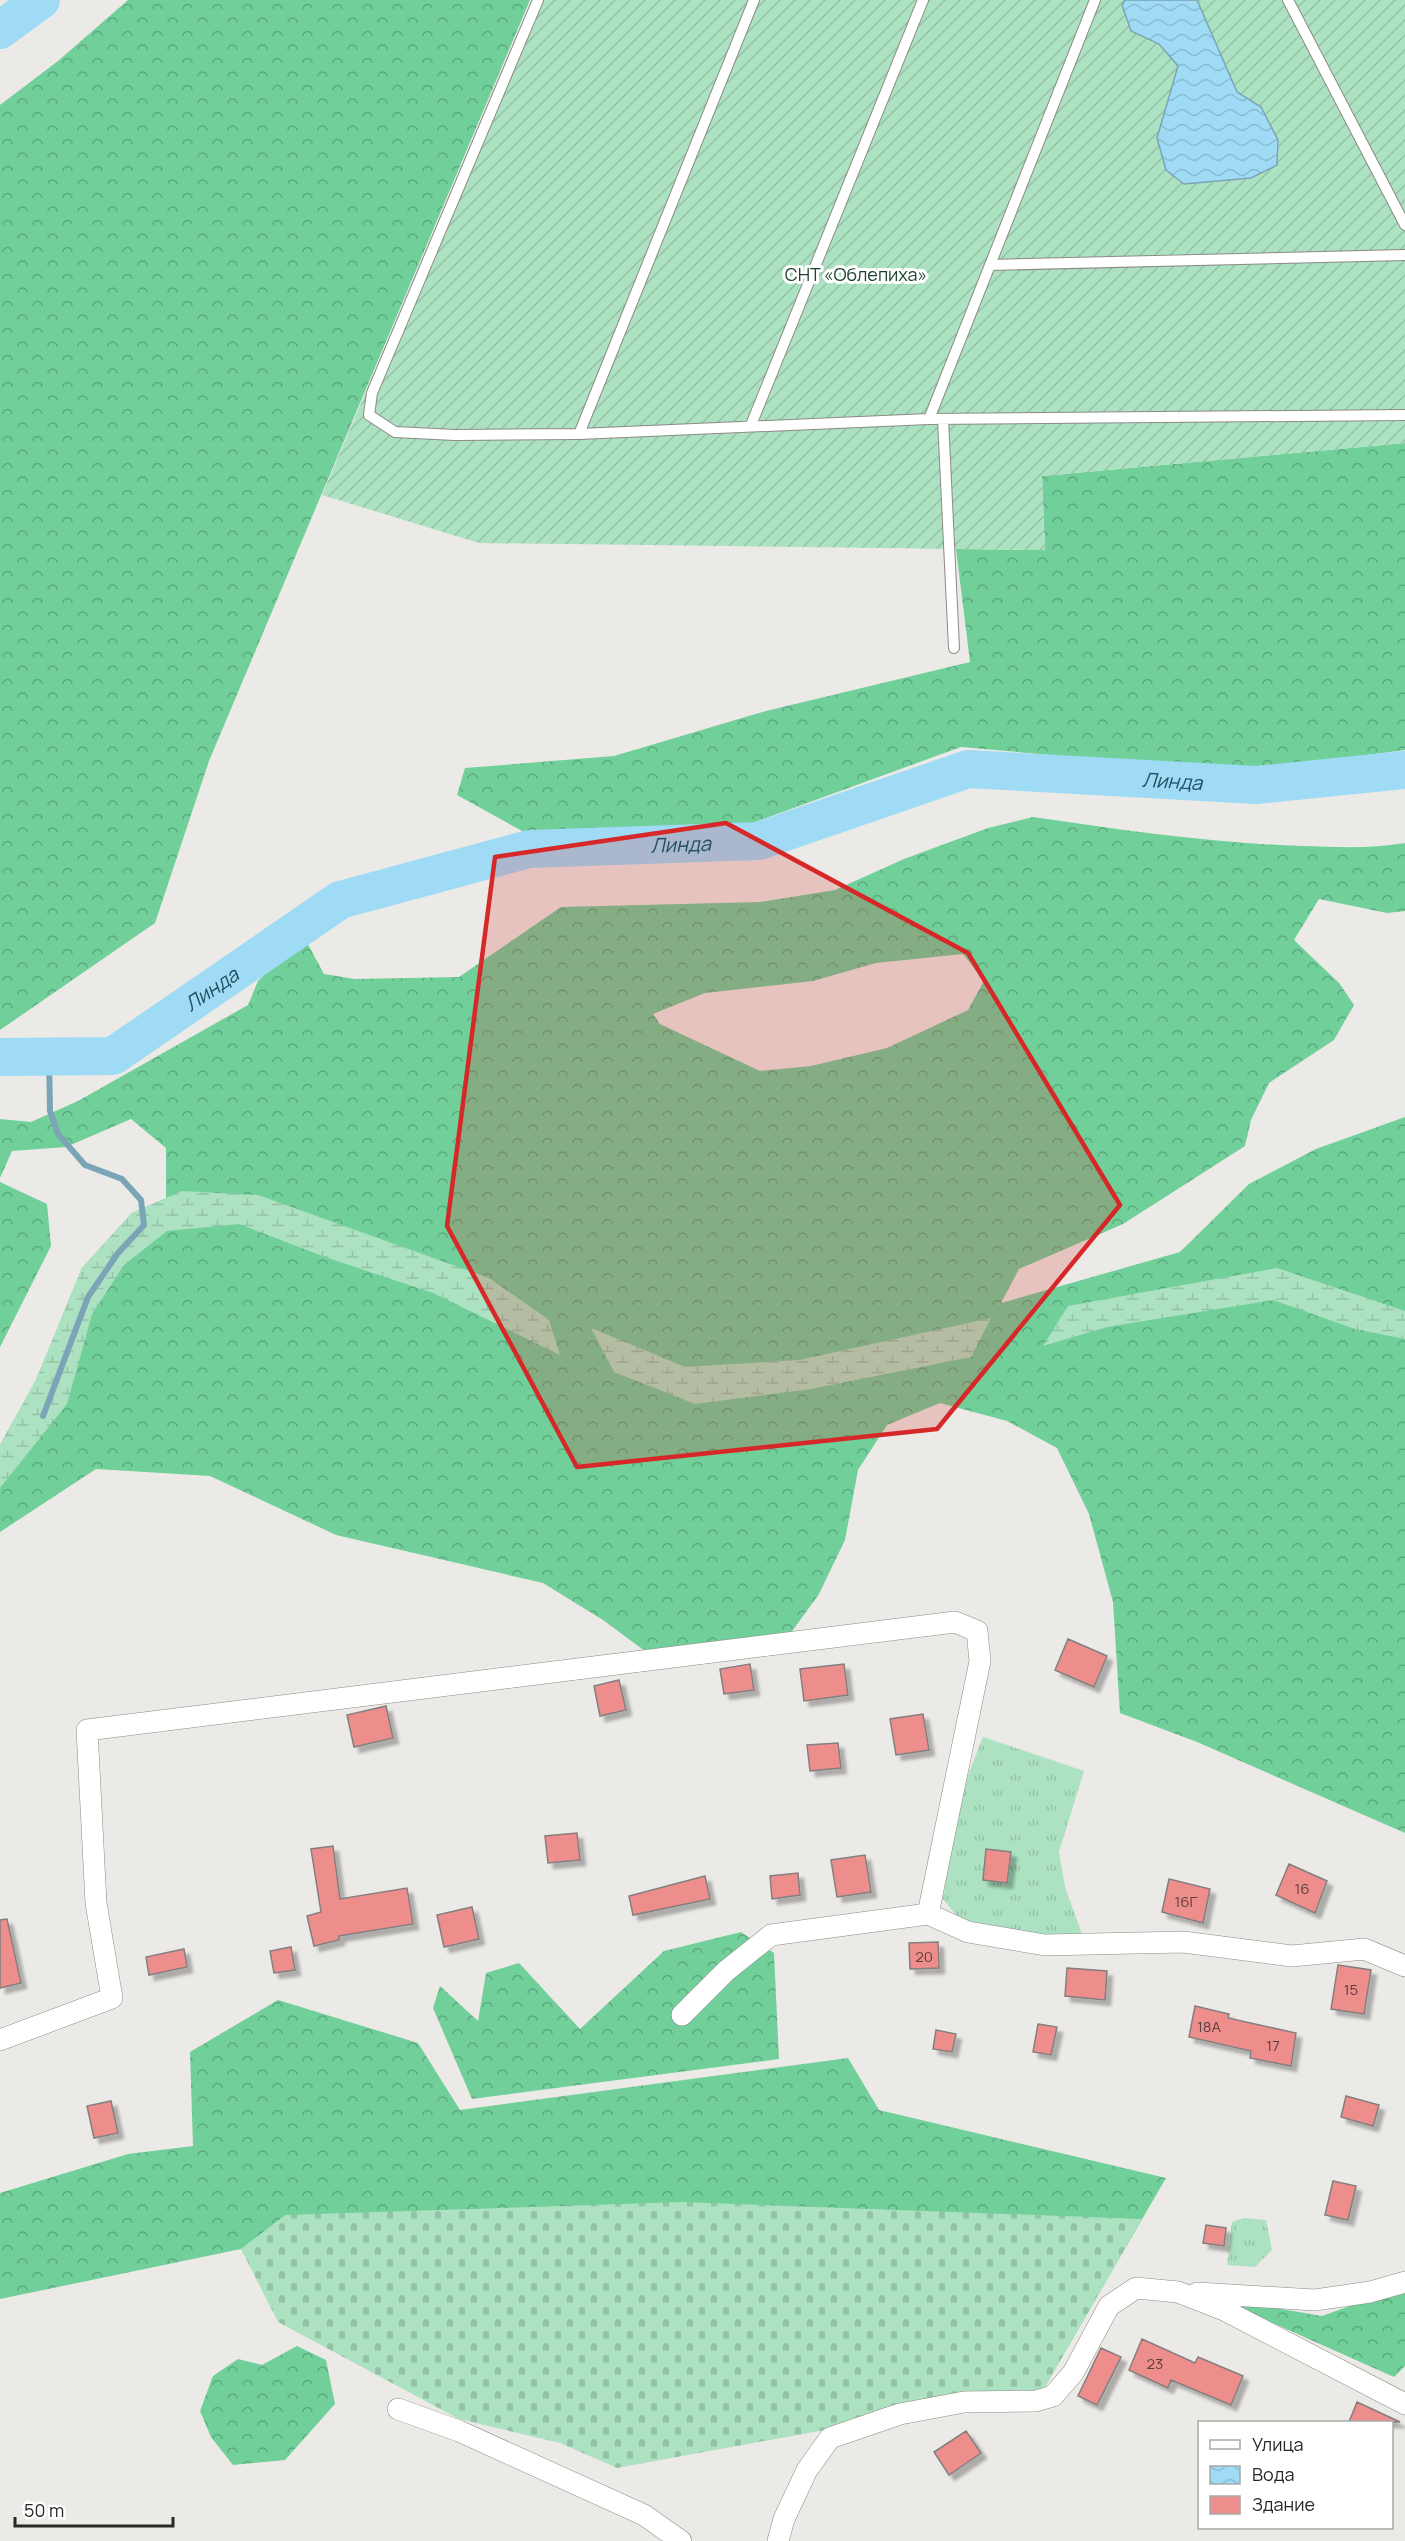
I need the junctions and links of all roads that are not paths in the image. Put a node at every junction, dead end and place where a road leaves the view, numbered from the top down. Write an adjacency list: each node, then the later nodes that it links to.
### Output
1 (538, 0): 13 (lane)
2 (754, 0): 13 (lane)
3 (923, 0): 12 (lane)
4 (1095, 0): 8 (lane)
5 (1288, 0): 6 (lane)
6 (1405, 225)
7 (1405, 255): 8 (lane)
8 (990, 265): 10 (lane)
9 (1405, 415): 11 (lane)
10 (929, 419): 11 (lane); 12 (lane)
11 (944, 419): 14 (lane)
12 (751, 425): 13 (lane)
13 (579, 434)
14 (954, 648)
15 (928, 1914): 16 (street); 17 (street); 18 (street)
16 (1405, 1966)
17 (682, 2015)
18 (0, 2040)
19 (1405, 2282): 20 (street)
20 (1178, 2292): 21 (street); 24 (street)
21 (1405, 2404)
22 (398, 2409): 23 (street)
23 (681, 2541)
24 (778, 2541)

